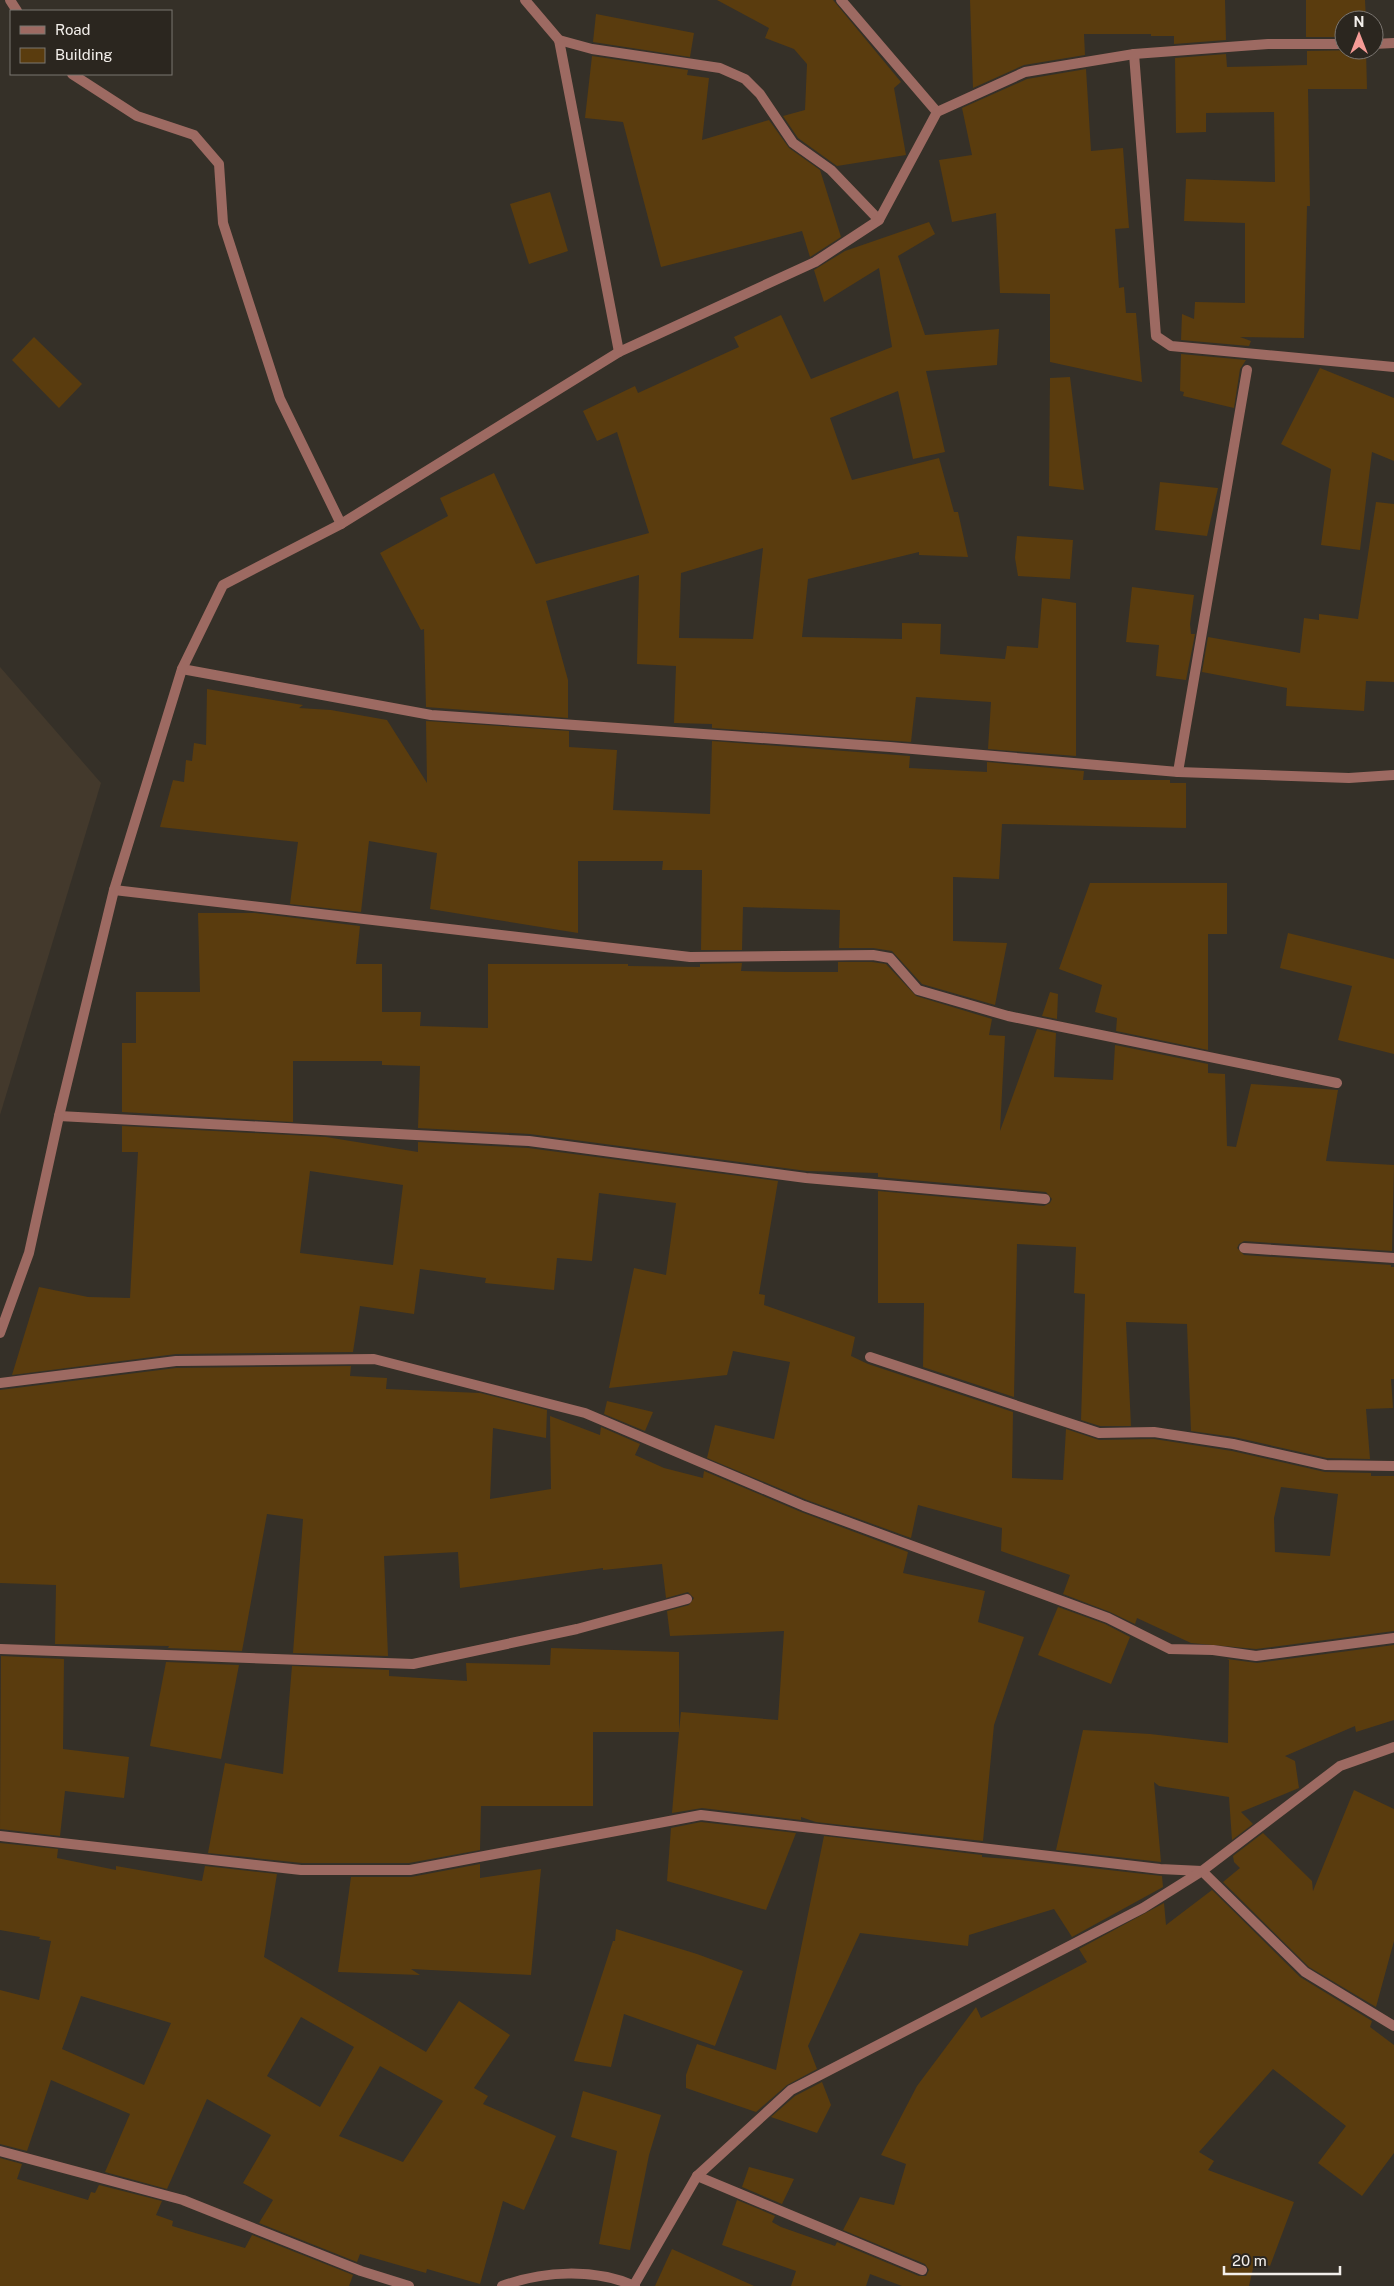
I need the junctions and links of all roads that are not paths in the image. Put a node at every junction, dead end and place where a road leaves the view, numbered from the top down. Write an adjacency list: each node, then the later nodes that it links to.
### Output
1 (524, 0): 3 (street)
2 (841, 0): 7 (street)
3 (559, 40): 8 (street); 9 (street)
4 (1334, 44): 5 (street)
5 (1134, 54): 7 (street); 10 (street)
6 (74, 75): 12 (street)
7 (937, 112): 8 (street)
8 (879, 220): 9 (street)
9 (619, 352): 12 (street)
10 (1394, 367)
11 (1247, 370): 14 (street)
12 (341, 524): 13 (street)
13 (182, 670): 14 (street); 16 (street)
14 (1178, 772): 15 (street)
15 (1394, 775)
16 (114, 890): 17 (street); 18 (street)
17 (1337, 1082)
18 (59, 1116): 19 (street); 22 (street)
19 (1045, 1199)
20 (1244, 1248): 21 (street)
21 (1394, 1258)
22 (0, 1333)
23 (870, 1357): 25 (street)
24 (0, 1383): 27 (street)
25 (1394, 1466)
26 (688, 1599): 28 (street)
27 (1394, 1638)
28 (0, 1649)
29 (1394, 1747): 31 (street)
30 (0, 1836): 31 (street)
31 (1202, 1871): 32 (street); 34 (street)
32 (1394, 2026)
33 (0, 2151): 36 (street)
34 (696, 2176): 35 (street); 38 (street)
35 (922, 2270)
36 (410, 2286)
37 (502, 2286): 38 (street)
38 (634, 2286)

